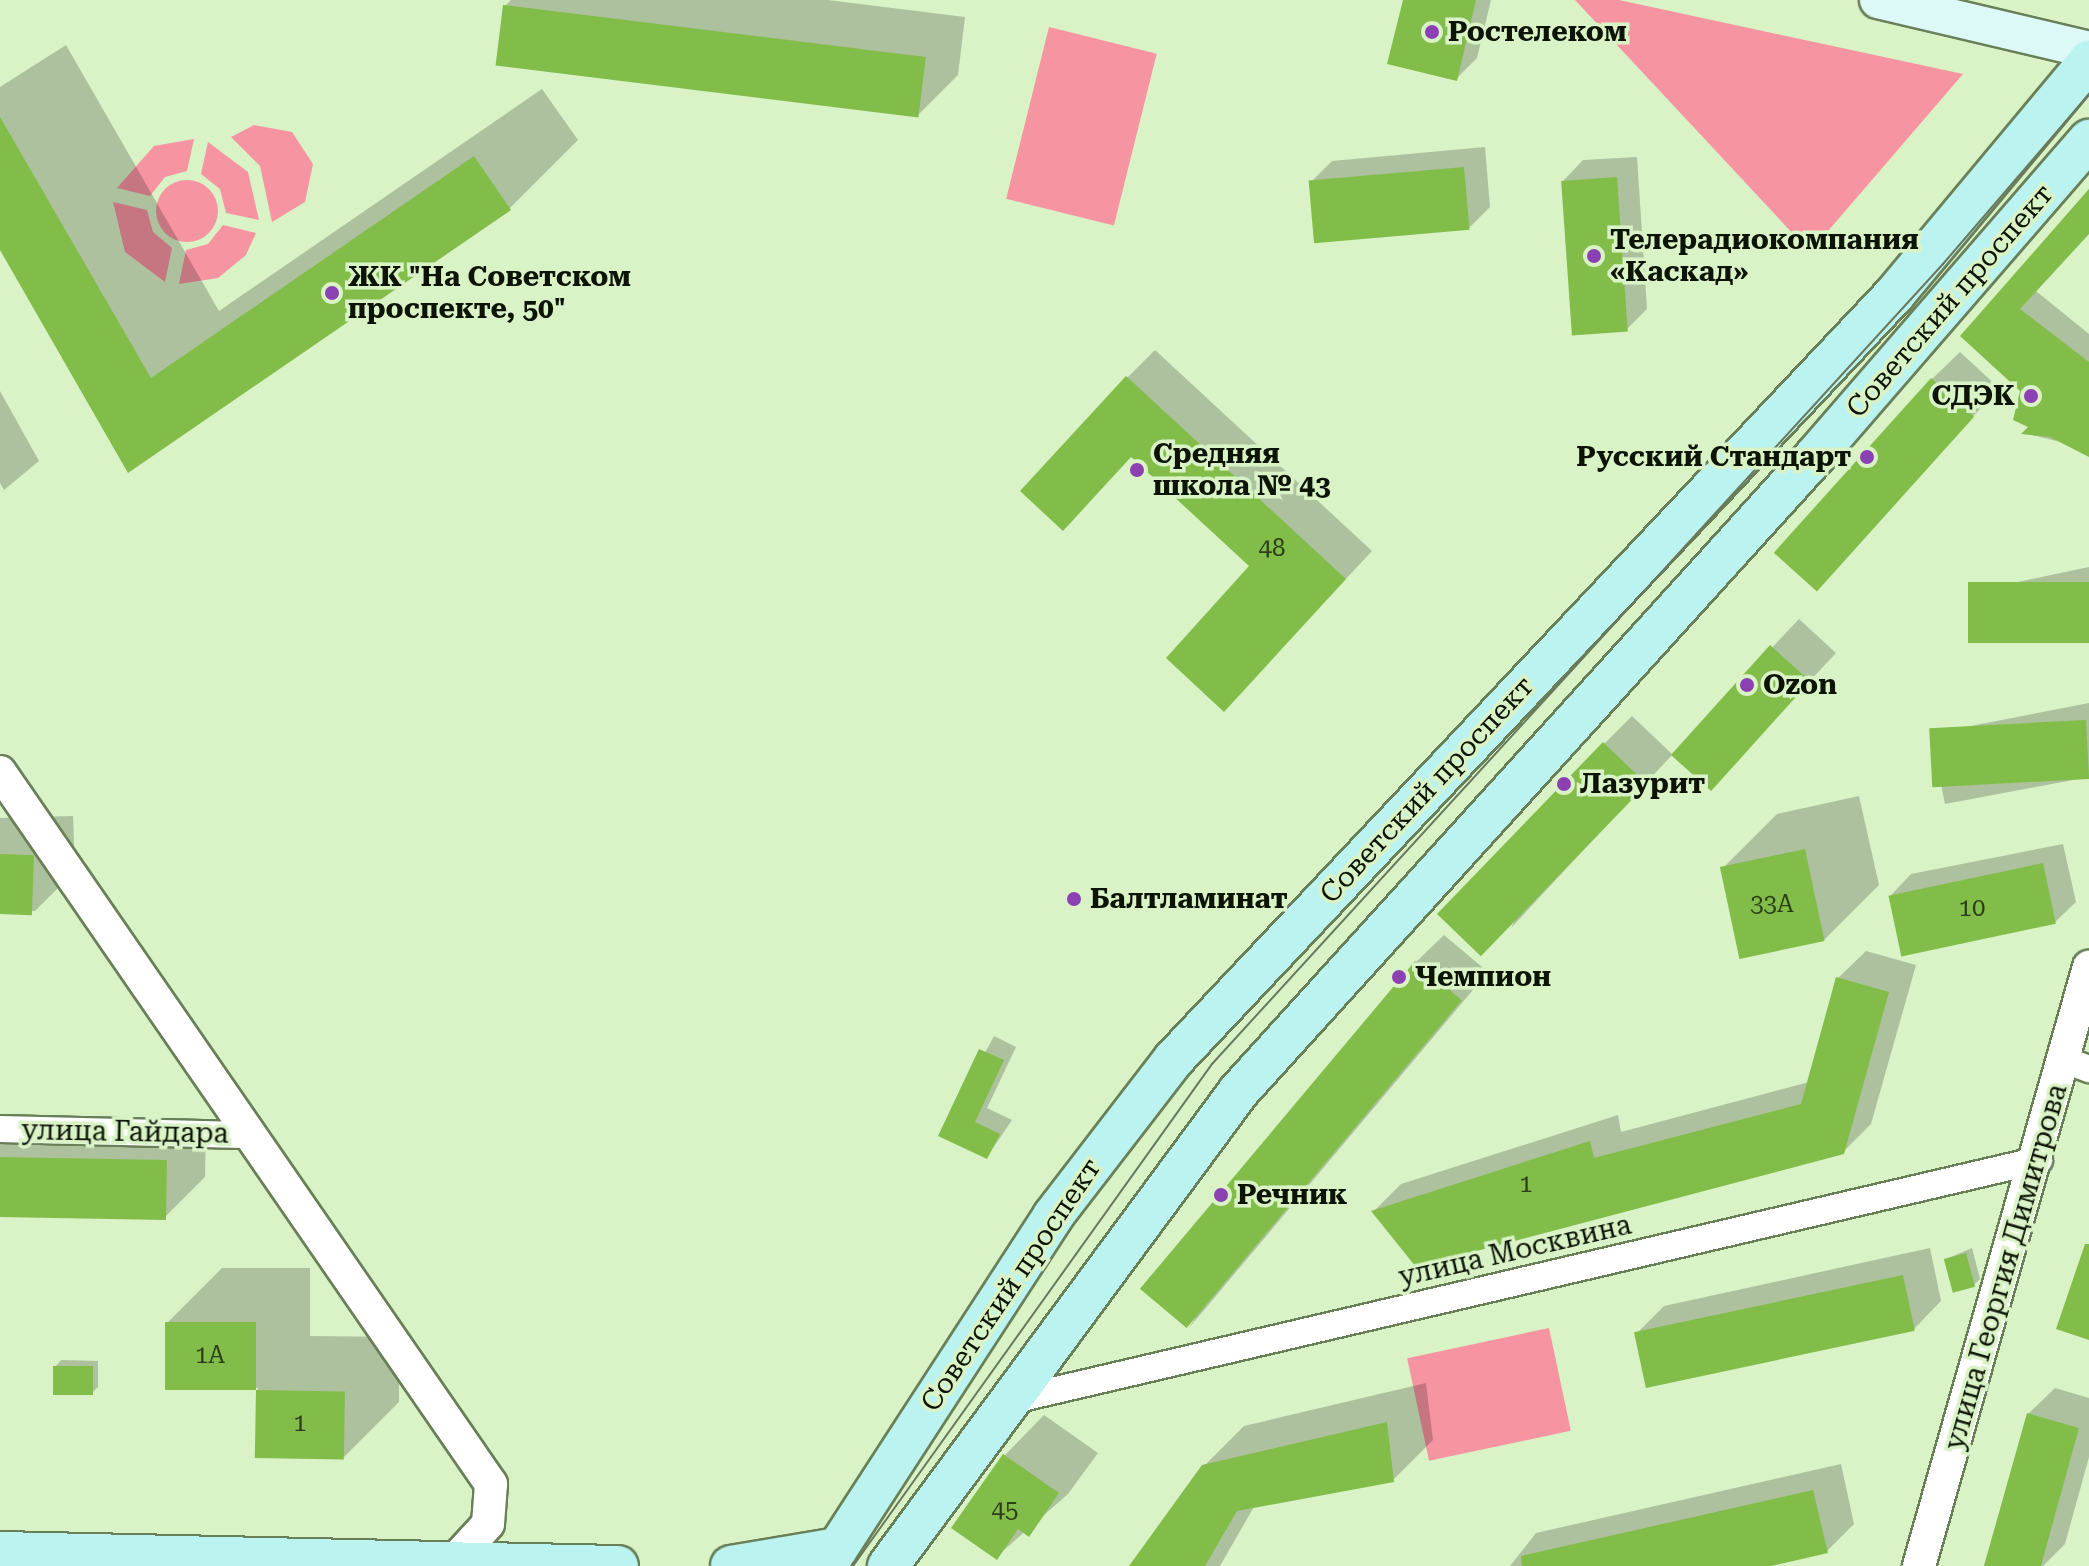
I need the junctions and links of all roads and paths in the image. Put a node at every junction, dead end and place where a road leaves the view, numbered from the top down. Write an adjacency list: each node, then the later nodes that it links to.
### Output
1 (1878, 0): 2 (main road)
2 (1928, 6): 3 (main road)
3 (2089, 50)
4 (2089, 61): 14 (main road, Советский проспект)
5 (2089, 140): 12 (main road, Советский проспект)
6 (0, 772): 10 (street)
7 (2089, 967): 8 (street, улица Георгия Димитрова)
8 (2077, 1064): 11 (street, улица Георгия Димитрова)
9 (0, 1129): 10 (street, улица Гайдара)
10 (250, 1135): 16 (street)
11 (2039, 1160): 12 (street, улица Москвина); 20 (street, улица Георгия Димитрова)
12 (1006, 1402): 19 (main road, Советский проспект)
13 (0, 1552): 15 (main road)
14 (831, 1557): 18 (main road)
15 (211, 1561): 16 (main road)
16 (454, 1561): 17 (main road)
17 (618, 1566)
18 (731, 1566)
19 (888, 1566)
20 (1919, 1566)

